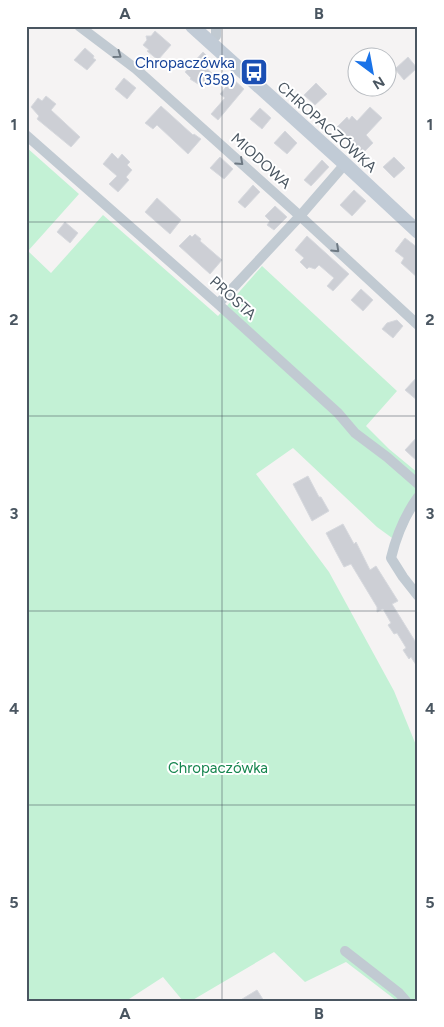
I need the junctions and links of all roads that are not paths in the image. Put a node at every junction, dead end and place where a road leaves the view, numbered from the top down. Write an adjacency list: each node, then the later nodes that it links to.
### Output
1 (79, 26): 7 (street, MIODOWA, one-way to 7)
2 (192, 26): 4 (street, CHROPACZÓWKA)
3 (216, 26): 4 (street)
4 (210, 42): 6 (street, CHROPACZÓWKA)
5 (26, 135): 9 (street, PROSTA)
6 (346, 164): 7 (street); 8 (street, CHROPACZÓWKA)
7 (300, 216): 9 (street); 10 (street, MIODOWA, one-way to 10)
8 (418, 232)
9 (218, 304): 11 (street, PROSTA)
10 (418, 325)
11 (418, 484)
12 (418, 497): 13 (street)
13 (418, 596)
14 (346, 951): 15 (street)
15 (406, 1001)

